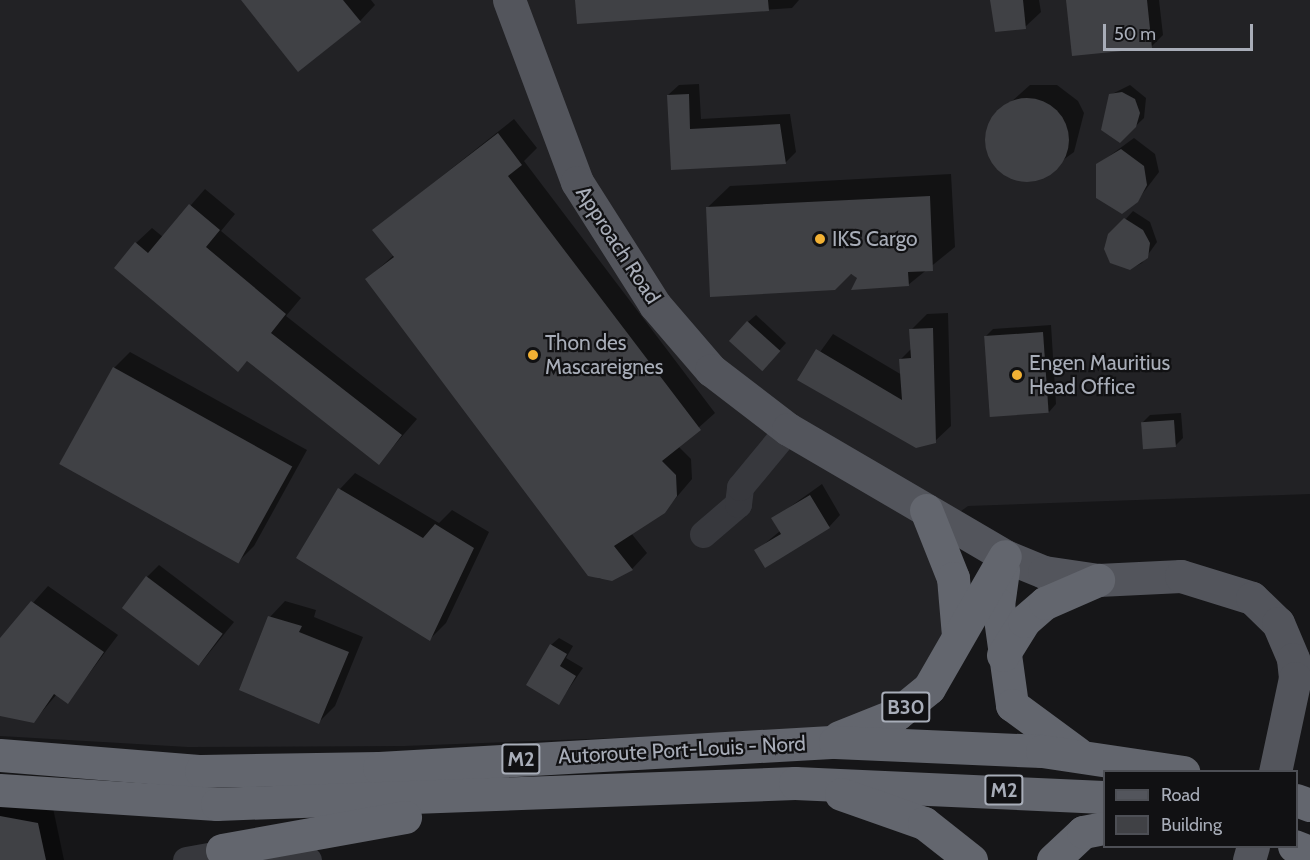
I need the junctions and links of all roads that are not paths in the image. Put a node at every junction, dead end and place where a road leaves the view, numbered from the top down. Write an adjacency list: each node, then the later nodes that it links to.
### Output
1 (509, 0): 2 (main road, Approach Road)
2 (788, 429): 3 (main road, Approach Road); 4 (street)
3 (926, 510): 5 (main road, Approach Road); 7 (highway)
4 (703, 534)
5 (1005, 556): 6 (main road, Approach Road); 7 (highway); 8 (highway)
6 (1098, 580): 8 (highway); 13 (main road, Approach Road)
7 (958, 635): 9 (highway, B30)
8 (1003, 655): 10 (highway)
9 (824, 743): 10 (highway, Autoroute Port-Louis - Nord / M2); 11 (highway, Autoroute Port-Louis - Nord / M2)
10 (1078, 754): 12 (highway, Autoroute Port-Louis - Nord / M2)
11 (0, 755)
12 (1177, 770)
13 (1275, 770)
14 (812, 783): 15 (highway, Autoroute Port-Louis - Nord / M2); 17 (highway, M2); 22 (highway)
15 (582, 789): 16 (highway, Autoroute Port-Louis - Nord / M2); 19 (highway)
16 (0, 790)
17 (1103, 797)
18 (1103, 828): 23 (highway)
19 (226, 855): 20 (street); 21 (street)
20 (186, 860)
21 (308, 860)
22 (971, 860)
23 (1053, 860)

